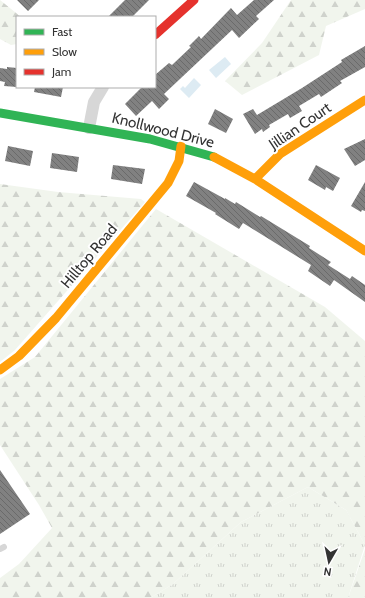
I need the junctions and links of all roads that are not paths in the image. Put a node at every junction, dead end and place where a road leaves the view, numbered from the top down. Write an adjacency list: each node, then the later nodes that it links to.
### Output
1 (194, 0): 2 (street)
2 (156, 34)
3 (102, 88): 6 (street)
4 (365, 100): 8 (street, Jillian Court)
5 (0, 113): 6 (street, Knollwood Drive)
6 (89, 128): 7 (street, Knollwood Drive)
7 (181, 146): 8 (street, Knollwood Drive); 10 (street, Hilltop Road)
8 (255, 179): 9 (street, Knollwood Drive)
9 (365, 251)
10 (0, 370)

